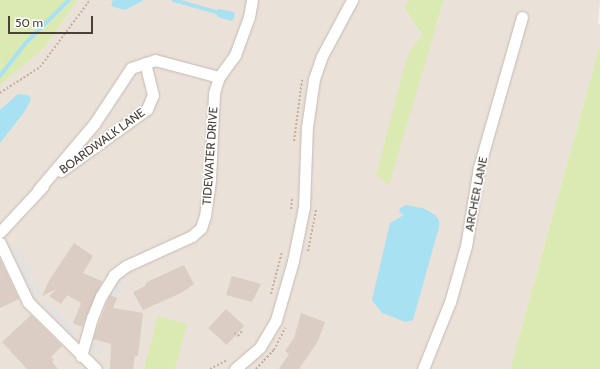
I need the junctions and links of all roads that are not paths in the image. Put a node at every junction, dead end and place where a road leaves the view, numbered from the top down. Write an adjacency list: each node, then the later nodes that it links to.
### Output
1 (252, 0): 5 (street, TIDEWATER DRIVE)
2 (352, 0): 11 (street)
3 (522, 17): 12 (street, ARCHER LANE)
4 (145, 62): 5 (street, BOARDWALK LANE); 6 (street, BOARDWALK LANE); 6 (street, BOARDWALK LANE)
5 (219, 77): 9 (street, TIDEWATER DRIVE)
6 (38, 190): 7 (street, BOARDWALK LANE)
7 (0, 232)
8 (0, 243): 9 (street)
9 (81, 356): 10 (street)
10 (96, 369)
11 (235, 369)
12 (423, 369)

